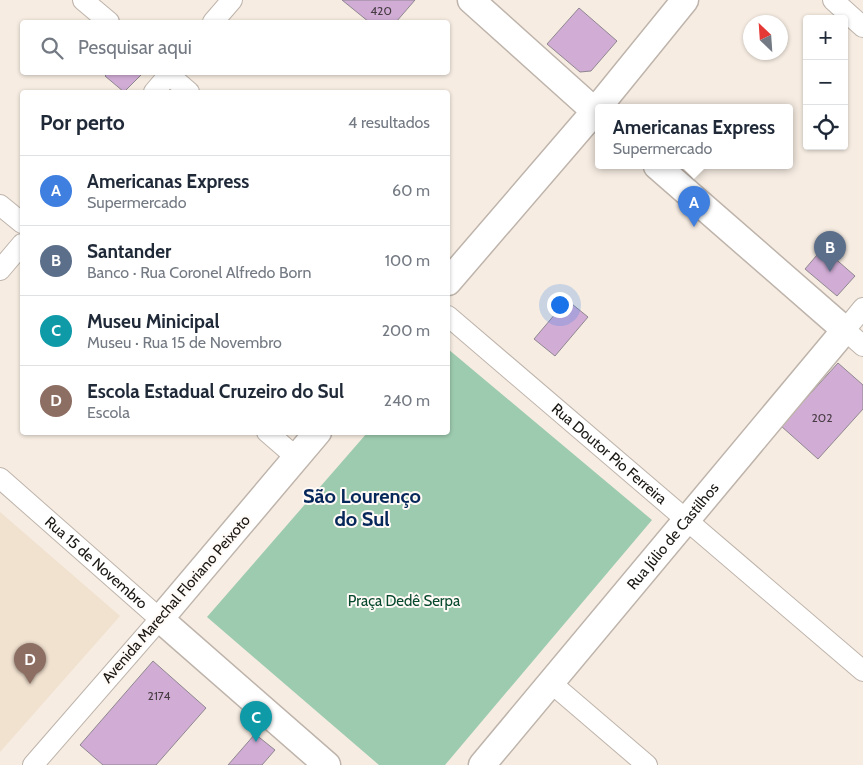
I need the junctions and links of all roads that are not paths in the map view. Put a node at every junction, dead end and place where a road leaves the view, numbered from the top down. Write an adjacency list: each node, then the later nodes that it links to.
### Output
1 (83, 0): 6 (street)
2 (232, 0): 7 (street)
3 (471, 0): 14 (main road)
4 (685, 0): 13 (main road)
5 (833, 0): 8 (street)
6 (107, 20)
7 (215, 20)
8 (863, 27)
9 (167, 75): 11 (street)
10 (171, 75): 12 (street)
11 (156, 90)
12 (187, 90)
13 (604, 104)
14 (595, 111)
15 (595, 115): 21 (main road)
16 (660, 169): 24 (main road)
17 (0, 205): 18 (street)
18 (20, 221)
19 (20, 246): 20 (street)
20 (0, 270)
21 (450, 280)
22 (863, 308): 24 (street, Rua Júlio de Castilhos)
23 (450, 318): 29 (street, Rua Doutor Pio Ferreira)
24 (854, 338): 29 (main road, Rua Júlio de Castilhos)
25 (270, 435): 27 (street)
26 (316, 435): 27 (main road, Avenida Marechal Floriano Peixoto)
27 (297, 458): 30 (main road, Avenida Marechal Floriano Peixoto)
28 (0, 478): 30 (street, Rua 15 de Novembro)
29 (686, 519): 31 (street, Rua Doutor Pio Ferreira); 32 (main road, Rua Júlio de Castilhos)
30 (160, 619): 33 (street, Avenida Marechal Floriano Peixoto); 34 (main road, Rua 15 de Novembro)
31 (863, 671)
32 (550, 682): 35 (main road, Rua Júlio de Castilhos); 36 (street)
33 (33, 765)
34 (327, 765)
35 (482, 765)
36 (647, 765)

